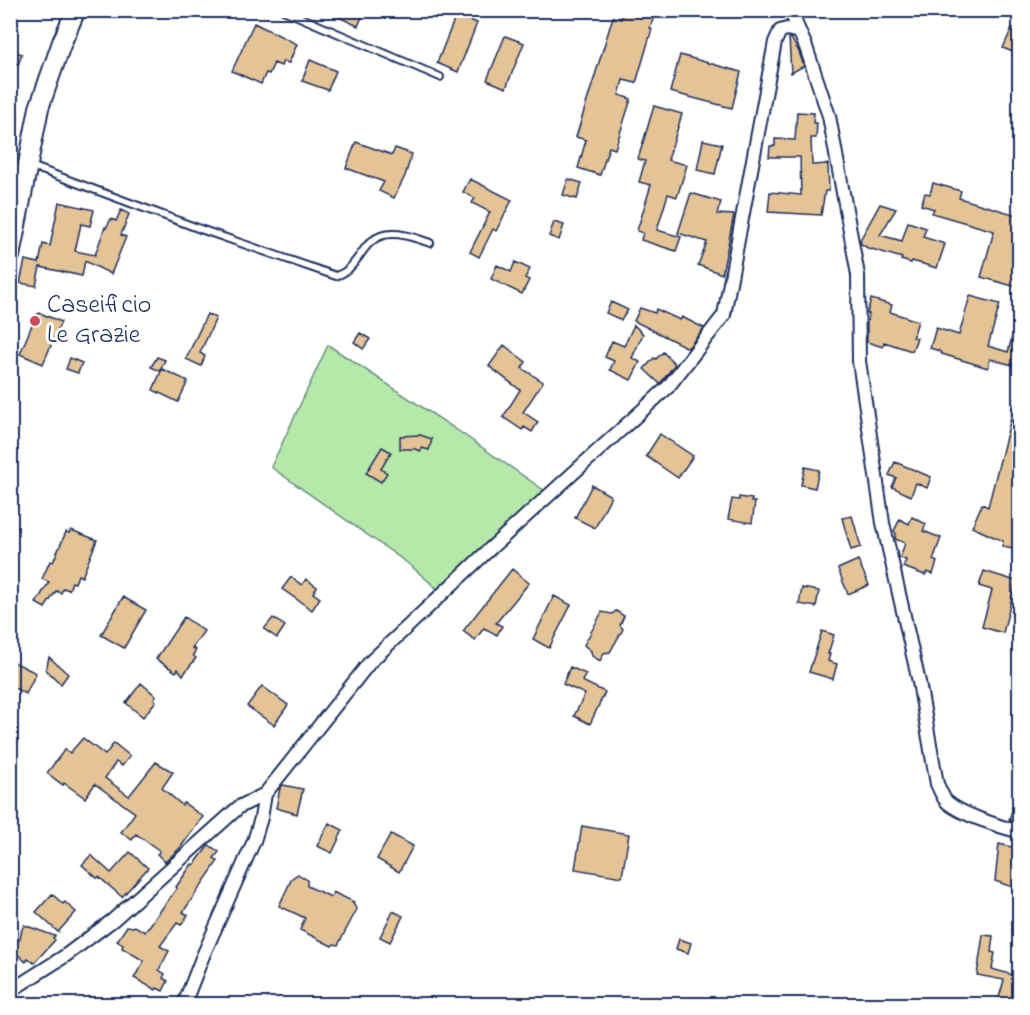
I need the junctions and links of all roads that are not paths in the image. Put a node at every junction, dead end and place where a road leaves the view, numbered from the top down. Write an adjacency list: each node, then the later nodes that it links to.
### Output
1 (76, 10): 6 (street)
2 (283, 10): 5 (lane)
3 (790, 10): 4 (street)
4 (799, 32): 9 (street); 10 (street)
5 (440, 77)
6 (27, 165): 7 (lane); 8 (street)
7 (430, 243)
8 (10, 256)
9 (265, 794): 11 (street); 12 (street)
10 (1020, 832)
11 (10, 991)
12 (184, 1005)

